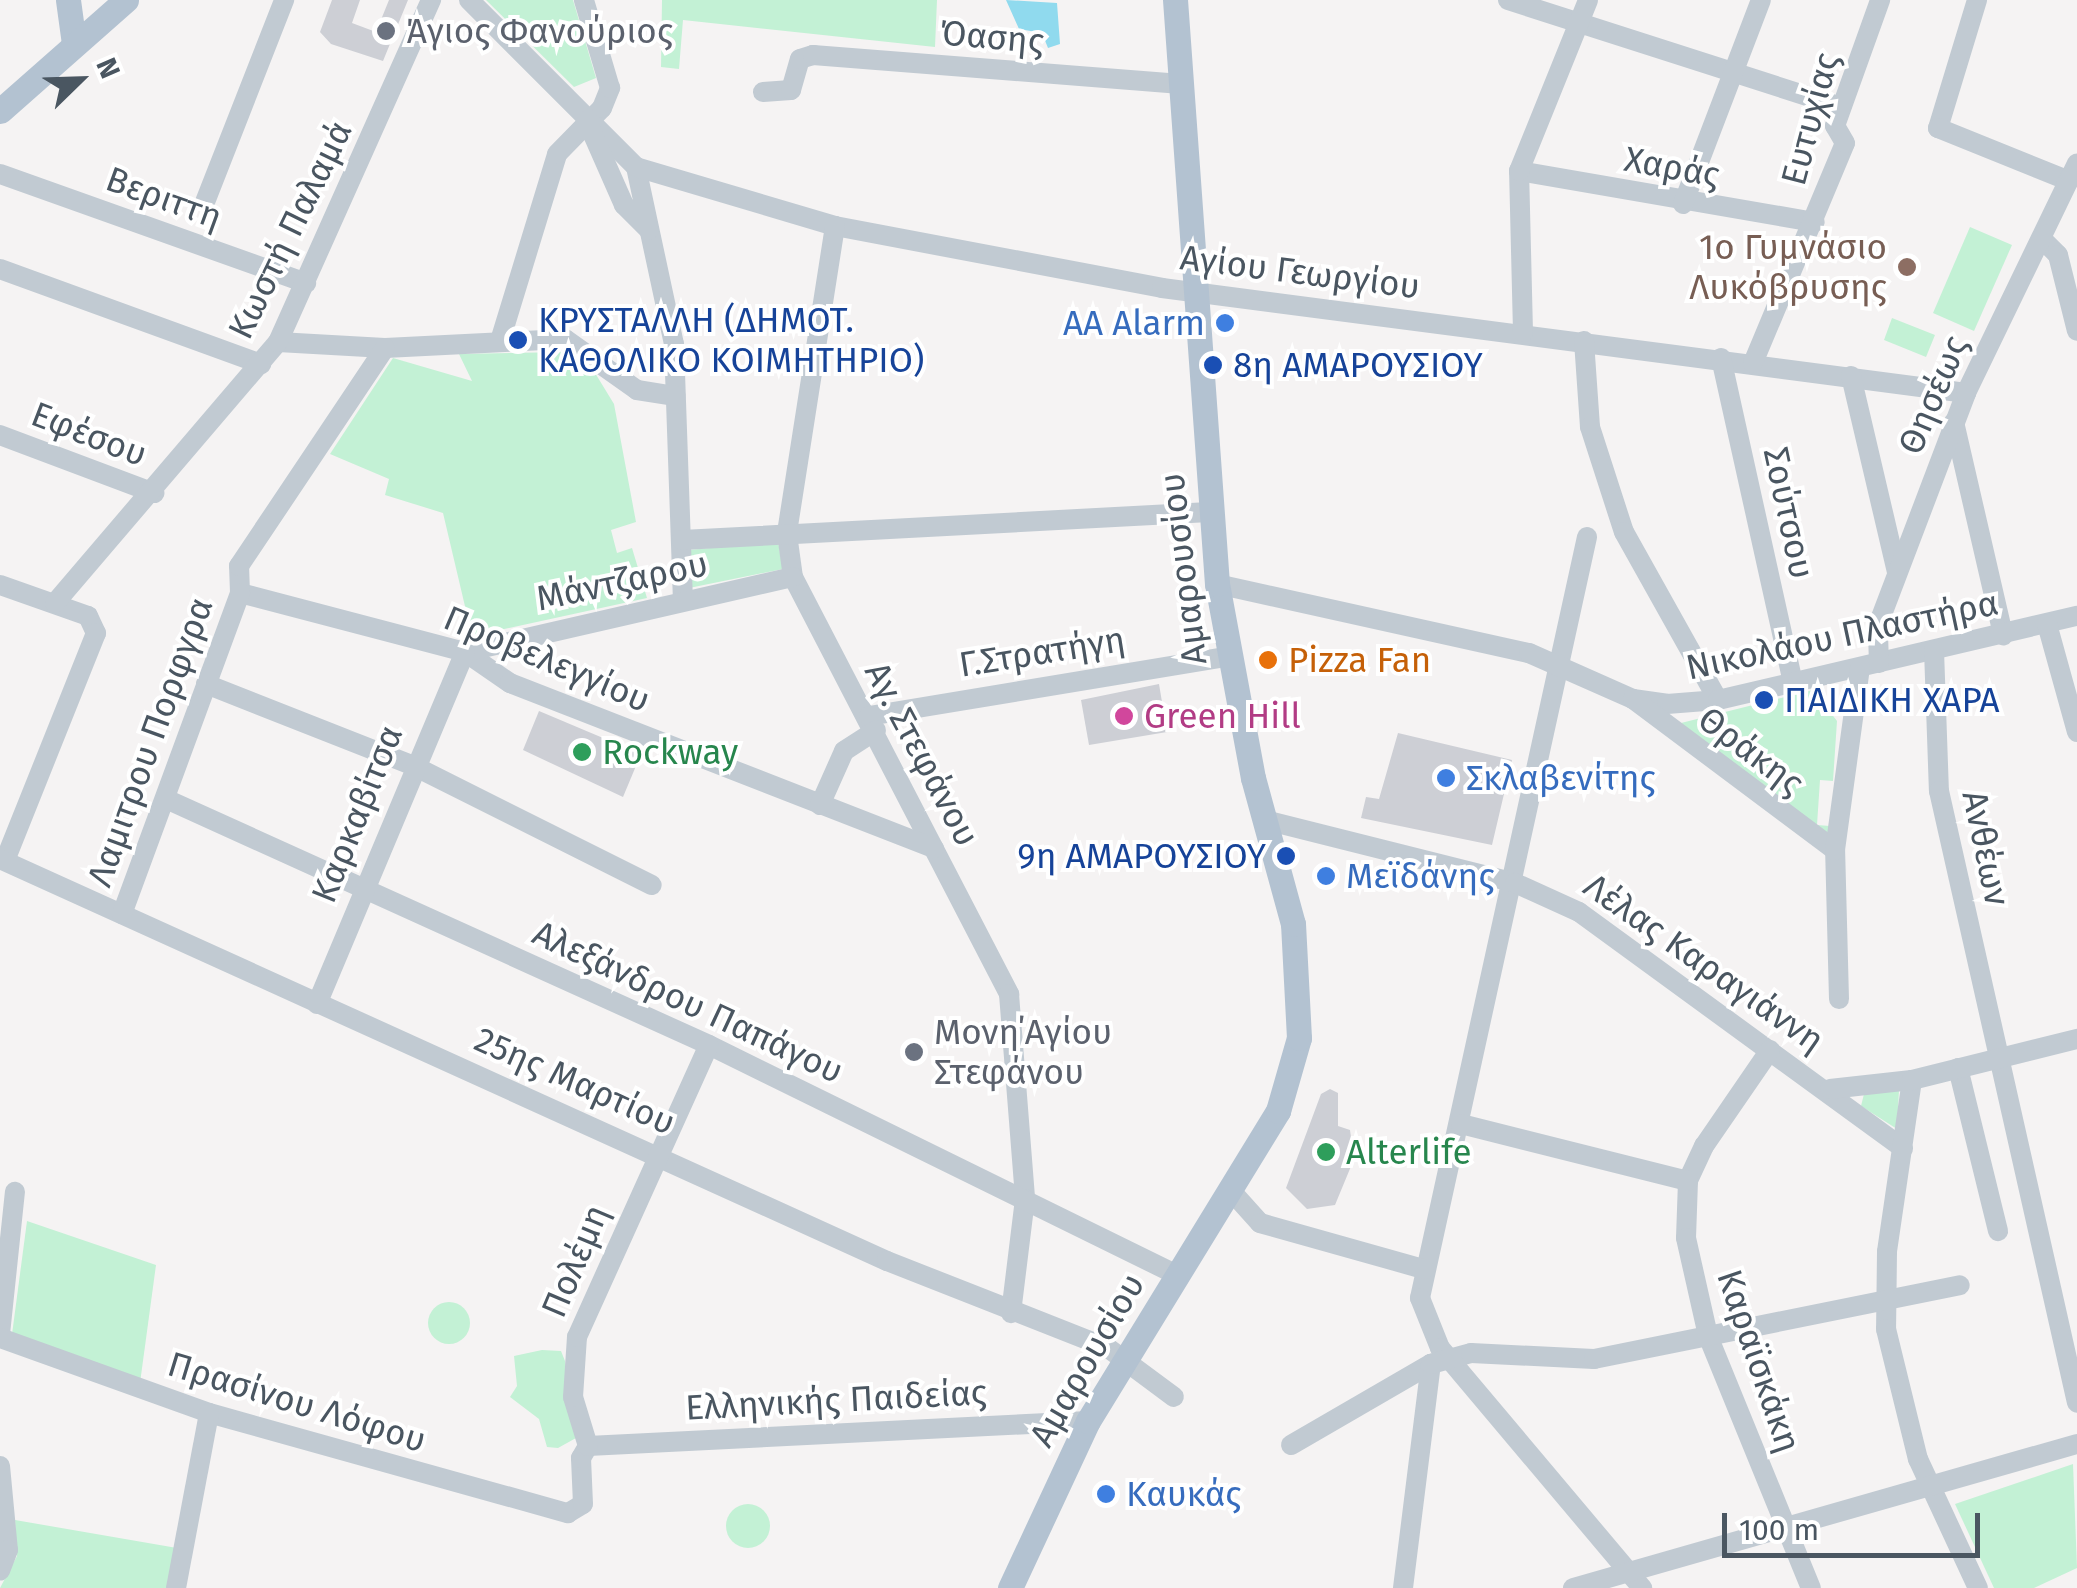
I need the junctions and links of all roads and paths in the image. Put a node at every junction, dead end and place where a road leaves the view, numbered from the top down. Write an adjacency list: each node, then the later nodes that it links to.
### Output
1 (68, 0): 14 (main road)
2 (126, 0): 14 (main road)
3 (284, 0): 25 (street)
4 (431, 0): 32 (street, Κωστή Παλαμά)
5 (469, 0): 20 (street)
6 (584, 0): 20 (street)
7 (1175, 0): 16 (main road, Αμαρουσίου)
8 (1511, 0): 13 (street)
9 (1588, 0): 13 (street)
10 (1761, 0): 15 (street)
11 (1880, 0): 18 (street, Ευτυχίας)
12 (1977, 0): 23 (street)
13 (1580, 23): 15 (street); 22 (street)
14 (74, 44): 19 (main road)
15 (1737, 74): 18 (street); 26 (street)
16 (1181, 84): 17 (street, Όασης); 33 (main road, Αμαρουσίου)
17 (763, 92)
18 (1841, 107): 27 (street, Ευτυχίας)
19 (0, 111)
20 (586, 121): 21 (street); 29 (street); 36 (street)
21 (636, 168): 28 (street, Αγίου Γεωργίου); 29 (street)
22 (1518, 172): 26 (street, Χαράς); 35 (street)
23 (2073, 172): 30 (street, Θησέως)
24 (0, 174): 32 (street, Βεριττη)
25 (205, 202)
26 (1683, 204): 27 (street, Χαράς)
27 (1815, 222): 41 (street, Ευτυχίας)
28 (835, 226): 33 (street, Αγίου Γεωργίου); 50 (street, Αγ. Στεφάνου)
29 (649, 230): 45 (street)
30 (2043, 240): 34 (street); 44 (street, Θησέως)
31 (0, 269): 42 (street)
32 (306, 282): 38 (street, Κωστή Παλαμά)
33 (1192, 290): 35 (street, Αγίου Γεωργίου); 49 (main road, Αμαρουσίου)
34 (2077, 331)
35 (1522, 332): 37 (street, Αγίου Γεωργίου)
36 (500, 341): 39 (street); 45 (street)
37 (1584, 341): 40 (street, Αγίου Γεωργίου); 71 (street)
38 (278, 342): 39 (street); 42 (street, Κωστή Παλαμά)
39 (385, 348): 57 (street, Λαμιτρου Πορφγρα)
40 (1722, 358): 41 (street, Αγίου Γεωργίου); 68 (street, Σούτσου)
41 (1753, 363): 43 (street, Αγίου Γεωργίου)
42 (261, 364): 48 (street, Κωστή Παλαμά)
43 (1851, 376): 44 (street, Αγίου Γεωργίου); 53 (street)
44 (1966, 393): 46 (street, Θησέως)
45 (676, 396): 52 (street)
46 (1954, 422): 53 (street, Θησέως); 62 (street)
47 (0, 435): 48 (street, Εφέσου)
48 (154, 493): 59 (street, Κωστή Παλαμά)
49 (1209, 512): 50 (street); 55 (main road, Αμαρουσίου)
50 (786, 534): 52 (street); 54 (street, Αγ. Στεφάνου)
51 (1587, 537): 66 (street)
52 (682, 540): 58 (street)
53 (1896, 572): 67 (street, Θησέως)
54 (793, 577): 58 (street, Μάντζαρου); 72 (street, Αγ. Στεφάνου)
55 (1217, 584): 65 (main road, Αμαρουσίου); 66 (street, Νικολάου Πλαστήρα)
56 (0, 586): 59 (street)
57 (240, 593): 64 (street, Προβελεγγίου); 69 (street, Λαμιτρου Πορφγρα)
58 (683, 600): 64 (street, Μάντζαρου)
59 (54, 603): 80 (street)
60 (2077, 616): 61 (street, Νικολάου Πλαστήρα)
61 (2047, 624): 62 (street, Νικολάου Πλαστήρα); 73 (street)
62 (2004, 634): 63 (street, Νικολάου Πλαστήρα)
63 (1934, 650): 67 (street, Νικολάου Πλαστήρα); 90 (street, Ανθέων)
64 (465, 652): 74 (street, Καρκαβίτσα); 76 (street, Προβελεγγίου)
65 (1226, 657): 72 (street, Γ.Στρατήγη); 77 (main road, Αμαρουσίου)
66 (1563, 664): 70 (street, Νικολάου Πλαστήρα); 81 (street)
67 (1870, 665): 68 (street, Νικολάου Πλαστήρα); 79 (street, Θησέως)
68 (1793, 683): 71 (street, Νικολάου Πλαστήρα)
69 (206, 684): 74 (street); 75 (street, Λαμιτρου Πορφγρα)
70 (1633, 699): 71 (street, Νικολάου Πλαστήρα); 79 (street, Θράκης)
71 (1718, 700)
72 (873, 723): 76 (street); 78 (street, Αγ. Στεφάνου)
73 (2077, 732)
74 (412, 765): 82 (street); 83 (street, Καρκαβίτσα)
75 (166, 799): 83 (street, Αλεξάνδρου Παπάγου); 84 (street, Λαμιτρου Πορφγρα)
76 (820, 805): 78 (street, Προβελεγγίου)
77 (1268, 832): 81 (street, Λέλας Καραγιάννη); 99 (main road, Αμαρουσίου)
78 (934, 848): 100 (street, Αγ. Στεφάνου)
79 (1834, 850): 85 (street, Θησέως)
80 (3, 860): 84 (street, 25ης Μαρτίου)
81 (1516, 883): 89 (street, Λέλας Καραγιάννη); 94 (street)
82 (652, 885)
83 (362, 887): 86 (street, Καρκαβίτσα); 88 (street, Αλεξάνδρου Παπάγου)
84 (122, 914): 86 (street, 25ης Μαρτίου)
85 (1839, 998)
86 (317, 1004): 96 (street, 25ης Μαρτίου)
87 (2077, 1039): 90 (street, Λέλας Καραγιάννη)
88 (709, 1044): 96 (street, Πολέμη); 100 (street, Αλεξάνδρου Παπάγου)
89 (1770, 1050): 93 (street, Λέλας Καραγιάννη); 97 (street)
90 (1998, 1058): 91 (street, Λέλας Καραγιάννη); 112 (street, Ανθέων)
91 (1958, 1068): 92 (street, Λέλας Καραγιάννη); 101 (street)
92 (1912, 1080): 93 (street, Λέλας Καραγιάννη); 95 (street)
93 (1830, 1089): 95 (street, Λέλας Καραγιάννη)
94 (1461, 1124): 97 (street); 102 (street)
95 (1903, 1148): 105 (street)
96 (659, 1153): 106 (street, 25ης Μαρτίου); 117 (street, Πολέμη)
97 (1688, 1181): 108 (street, Καραϊσκάκη)
98 (15, 1192): 107 (street)
99 (1233, 1193): 102 (street); 103 (main road, Αμαρουσίου)
100 (1025, 1199): 103 (street, Αλεξάνδρου Παπάγου); 106 (street, Αγ. Στεφάνου)
101 (1998, 1231)
102 (1424, 1269): 110 (street)
103 (1177, 1275): 109 (main road, Αμαρουσίου)
104 (1960, 1285): 105 (street)
105 (1882, 1301): 108 (street); 119 (street)
106 (1011, 1312): 109 (street, 25ης Μαρτίου)
107 (0, 1336): 113 (street, Πρασίνου Λόφου)
108 (1708, 1336): 110 (street); 121 (street, Καραϊσκάκη)
109 (1127, 1356): 111 (street); 114 (main road, Αμαρουσίου)
110 (1440, 1360): 116 (street); 123 (street); 126 (street)
111 (1174, 1397)
112 (2077, 1403)
113 (209, 1413): 120 (street, Πρασίνου Λόφου); 124 (street)
114 (1088, 1421): 117 (street, Ελληνικής Παιδείας); 125 (main road, Αμαρουσίου)
115 (2077, 1444): 119 (street)
116 (1292, 1445)
117 (588, 1446): 120 (street, Πολέμη)
118 (0, 1466): 122 (street)
119 (1929, 1487): 121 (street); 129 (street)
120 (578, 1512)
121 (1783, 1528): 123 (street); 128 (street, Καραϊσκάκη)
122 (0, 1572)
123 (1636, 1581): 127 (street)
124 (176, 1588)
125 (1010, 1588)
126 (1403, 1588)
127 (1573, 1588)
128 (1811, 1588)
129 (1978, 1588)

